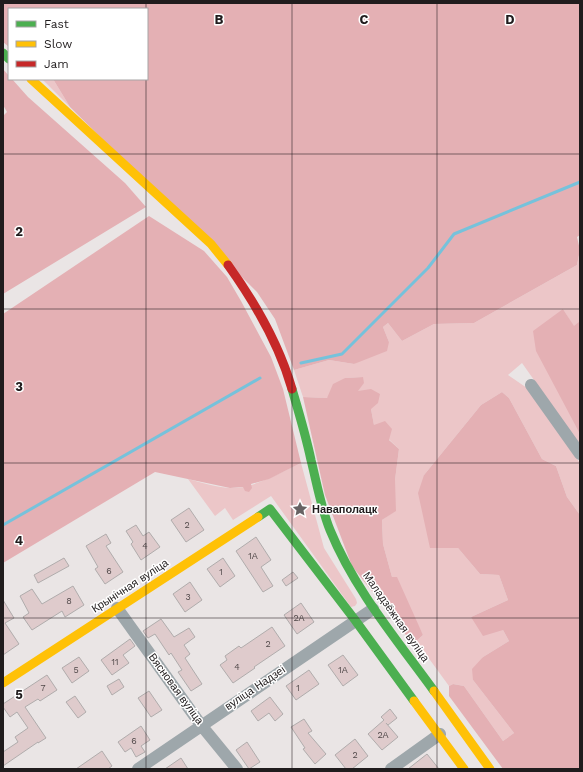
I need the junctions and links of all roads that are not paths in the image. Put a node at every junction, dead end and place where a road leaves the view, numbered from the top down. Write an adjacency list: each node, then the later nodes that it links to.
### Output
1 (32, 80): 5 (main road, Маладзёжная вуліца)
2 (531, 385): 3 (street)
3 (580, 454)
4 (117, 608): 6 (main road, Крынічная вуліца); 7 (main road, Крынічная вуліца); 8 (street, Вясновая вуліца)
5 (373, 609): 6 (street, вуліца Надзеі); 14 (main road, Маладзёжная вуліца)
6 (355, 620): 8 (street, вуліца Надзеі); 9 (main road)
7 (3, 683)
8 (201, 725): 10 (street, вуліца Надзеі); 11 (street, Вясновая вуліца)
9 (440, 734): 12 (street); 13 (main road)
10 (138, 769)
11 (237, 769)
12 (391, 769)
13 (464, 769)
14 (490, 769)

